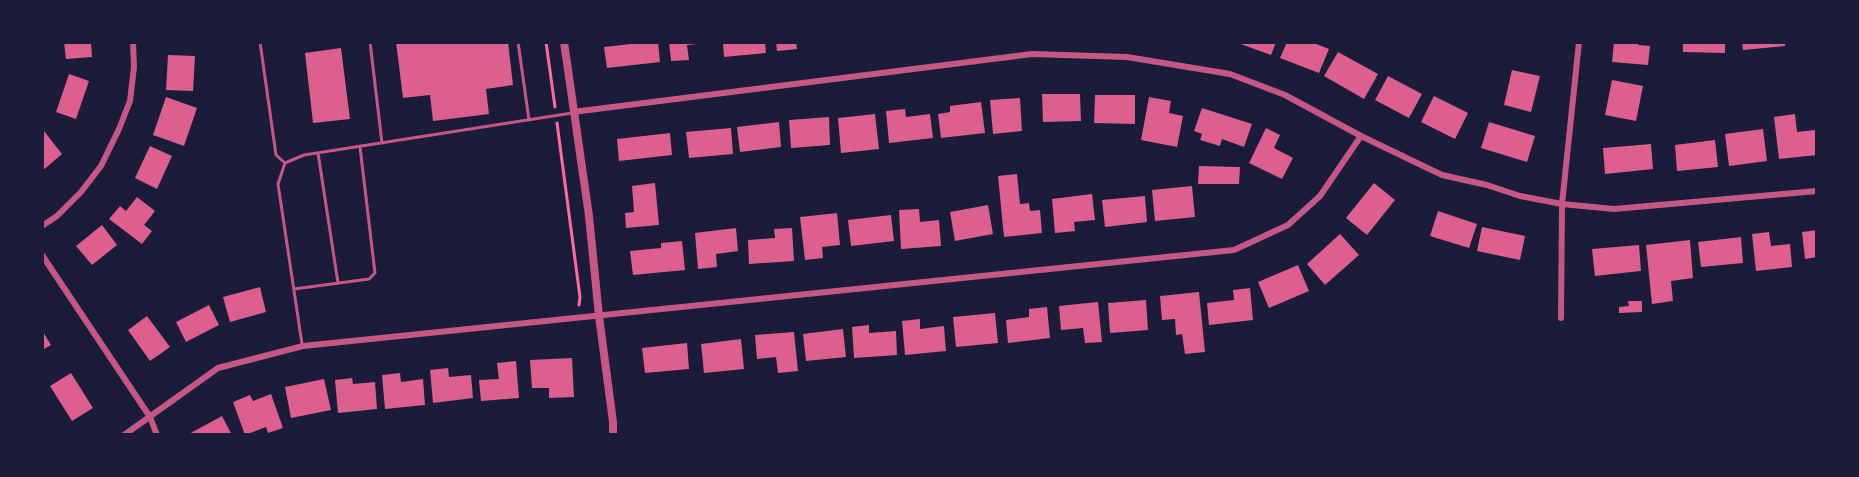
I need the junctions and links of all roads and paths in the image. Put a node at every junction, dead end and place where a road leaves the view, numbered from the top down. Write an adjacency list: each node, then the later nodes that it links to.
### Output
1 (133, 42): 18 (street)
2 (260, 42): 15 (lane)
3 (370, 42): 12 (lane)
4 (518, 42): 10 (lane)
5 (546, 42): 9 (path)
6 (564, 42): 8 (street)
7 (1580, 42): 17 (street)
8 (573, 112): 9 (lane); 11 (street); 23 (street)
9 (556, 115): 10 (lane); 22 (path)
10 (529, 120): 12 (lane)
11 (1361, 135): 17 (street); 23 (street)
12 (382, 143): 13 (lane)
13 (360, 146): 14 (lane); 20 (lane)
14 (318, 153): 15 (lane); 20 (lane)
15 (285, 163): 21 (lane)
16 (1817, 191): 17 (street)
17 (1562, 204): 24 (street)
18 (42, 226)
19 (42, 255): 26 (street)
20 (338, 283): 21 (lane)
21 (294, 289): 25 (lane)
22 (579, 305)
23 (599, 316): 25 (street); 29 (street)
24 (1562, 318)
25 (303, 346): 26 (street)
26 (150, 417): 27 (street); 28 (street)
27 (124, 435)
28 (157, 435)
29 (613, 435)

